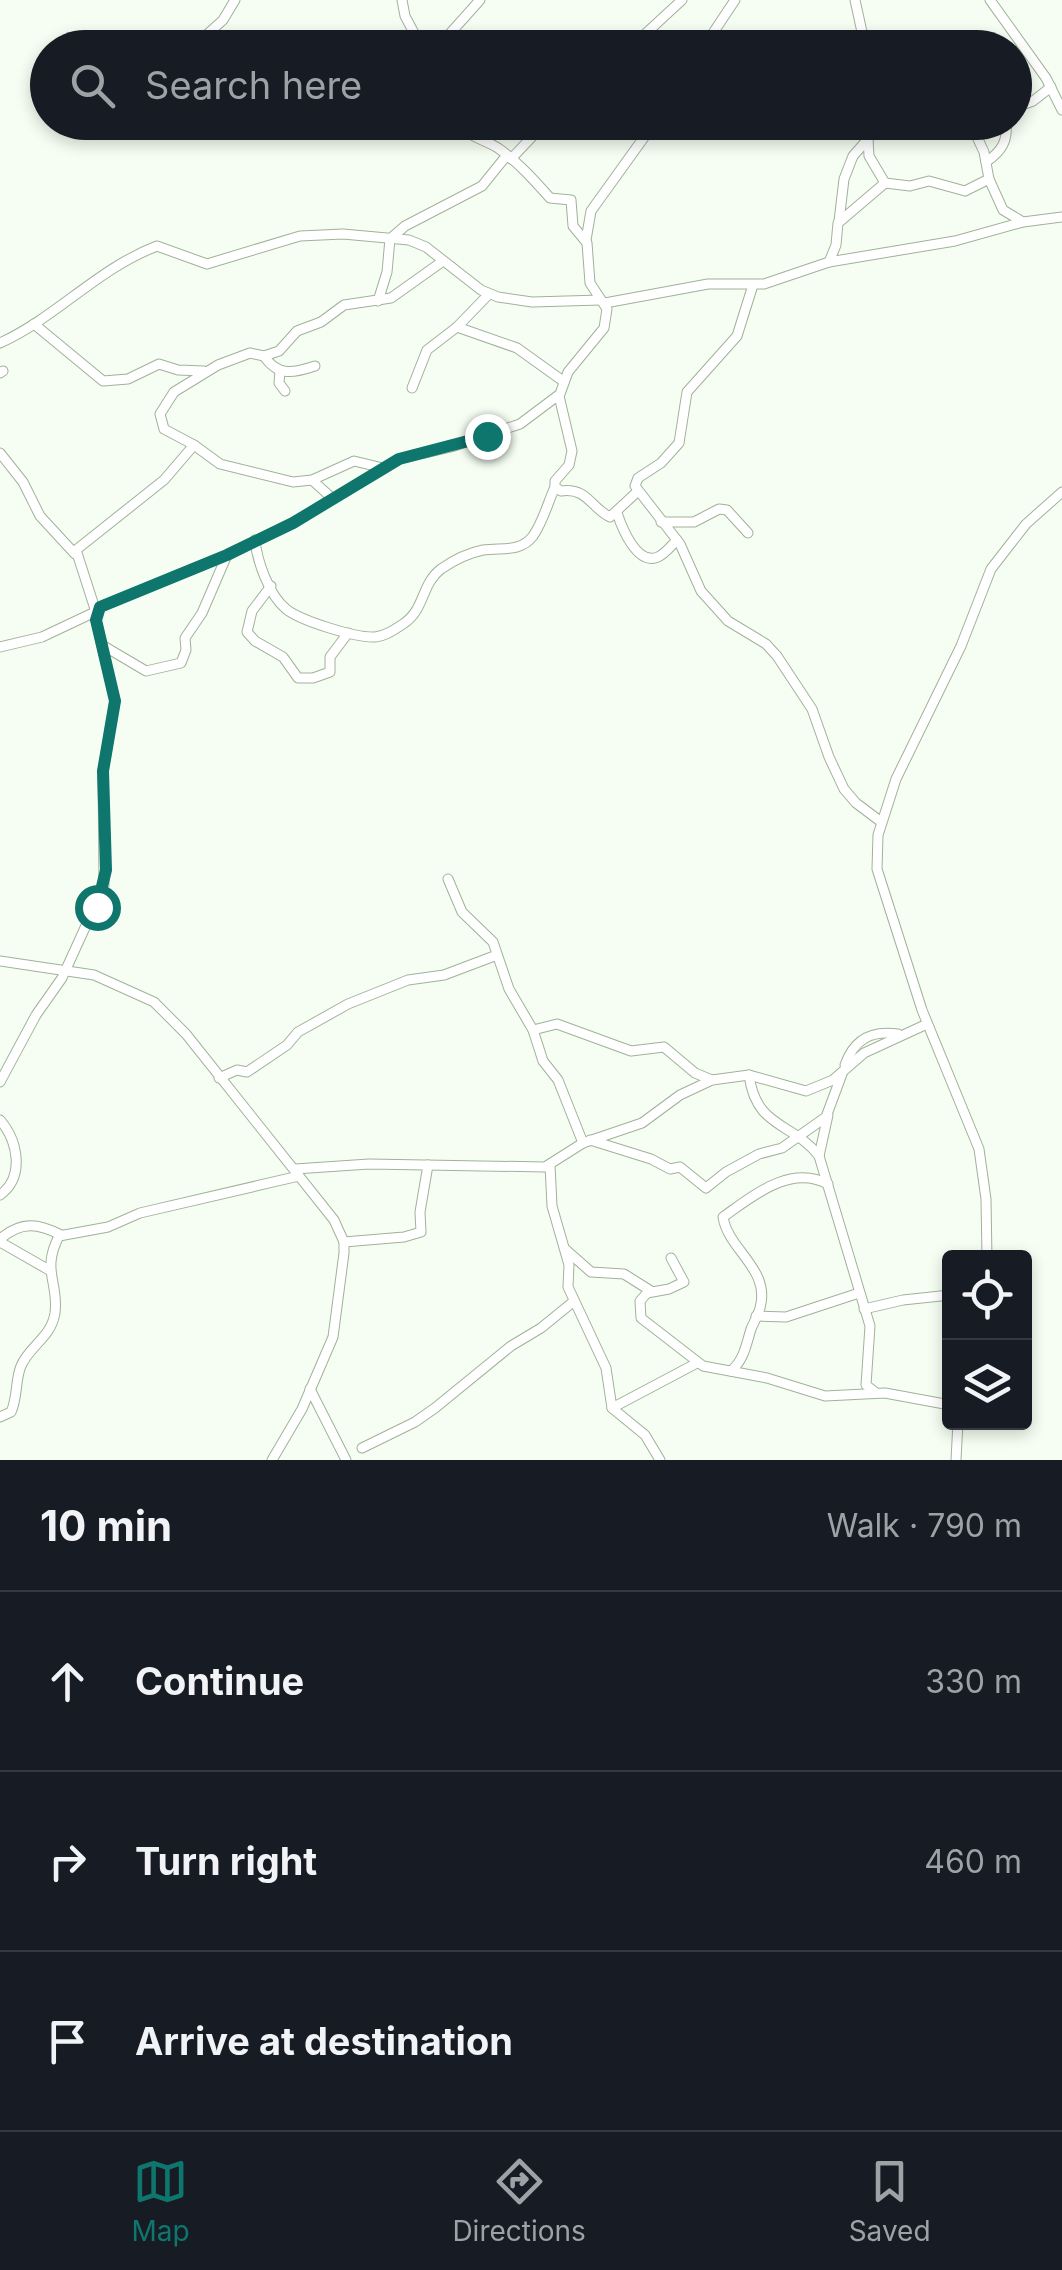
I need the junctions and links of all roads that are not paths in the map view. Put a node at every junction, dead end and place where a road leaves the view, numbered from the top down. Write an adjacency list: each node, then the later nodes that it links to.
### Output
1 (235, 0): 8 (street)
2 (402, 0): 9 (street)
3 (480, 0): 10 (street)
4 (682, 0): 11 (street)
5 (736, 0): 12 (street)
6 (856, 0): 13 (street)
7 (990, 0): 14 (street)
8 (212, 30)
9 (412, 30)
10 (453, 30)
11 (650, 30)
12 (715, 30)
13 (859, 30)
14 (1006, 30)
15 (1032, 65): 16 (street)
16 (1051, 87): 17 (street); 18 (street)
17 (1032, 101)
18 (1062, 110)
19 (479, 140): 26 (street)
20 (527, 140): 26 (street)
21 (642, 140): 34 (street)
22 (868, 140): 32 (street)
23 (870, 140): 29 (street)
24 (977, 140): 27 (street)
25 (1006, 140): 27 (street)
26 (509, 157): 33 (street); 34 (street)
27 (986, 162): 28 (street)
28 (989, 179): 29 (street); 31 (street)
29 (885, 184): 32 (street)
30 (1062, 217): 31 (street)
31 (1023, 222): 36 (street)
32 (838, 223): 36 (street)
33 (390, 238): 35 (street); 39 (street); 41 (street)
34 (586, 240): 40 (street)
35 (443, 260): 38 (street); 39 (street)
36 (828, 262): 37 (street)
37 (753, 284): 40 (street); 57 (street)
38 (489, 294): 40 (street); 42 (street)
39 (378, 301): 44 (street)
40 (603, 302): 48 (street)
41 (34, 324): 43 (street); 46 (street)
42 (456, 327): 48 (street); 49 (street)
43 (0, 343)
44 (264, 356): 46 (street); 47 (street)
45 (315, 366): 47 (street)
46 (207, 371): 52 (street)
47 (280, 371): 50 (street)
48 (563, 381): 51 (street)
49 (412, 388)
50 (285, 391)
51 (559, 396): 54 (street); 56 (street)
52 (194, 445): 55 (street); 65 (street)
53 (0, 453): 65 (street)
54 (383, 468): 55 (street); 59 (street)
55 (312, 480): 59 (street)
56 (555, 486): 60 (street); 69 (street)
57 (638, 491): 60 (street); 61 (street)
58 (1062, 492): 72 (street)
59 (334, 499): 63 (street)
60 (617, 514): 64 (street)
61 (662, 522): 62 (street); 64 (street)
62 (748, 533)
63 (255, 540): 66 (street); 67 (street)
64 (677, 540): 72 (street)
65 (76, 555): 68 (street)
66 (227, 555): 68 (street); 70 (street)
67 (271, 586): 69 (street); 69 (street)
68 (96, 611): 70 (street); 71 (street)
69 (348, 633)
70 (102, 645): 76 (street)
71 (0, 647)
72 (880, 820): 77 (street)
73 (448, 879): 74 (street)
74 (497, 956): 78 (street); 81 (street)
75 (0, 960): 76 (street)
76 (66, 970): 81 (street); 83 (street)
77 (926, 1024): 79 (street); 98 (street)
78 (534, 1030): 82 (street); 87 (street)
79 (843, 1070): 80 (street); 84 (street)
80 (749, 1075): 82 (street); 86 (street)
81 (219, 1078): 91 (street)
82 (712, 1080): 87 (street)
83 (0, 1082)
84 (828, 1114): 86 (street); 88 (street)
85 (0, 1120): 93 (street)
86 (798, 1138): 87 (street); 88 (street)
87 (586, 1142): 89 (street)
88 (819, 1156): 92 (street)
89 (550, 1165): 90 (street); 97 (street)
90 (428, 1166): 91 (street); 96 (street)
91 (297, 1172): 94 (street); 96 (street)
92 (828, 1184): 102 (street); 106 (street)
93 (0, 1194)
94 (61, 1235): 95 (street); 100 (street)
95 (0, 1240): 100 (street)
96 (344, 1242): 109 (street)
97 (562, 1243): 101 (street); 104 (street)
98 (987, 1250)
99 (672, 1258): 101 (street)
100 (49, 1270): 113 (street)
101 (651, 1291): 107 (street)
102 (859, 1293): 105 (street); 106 (street)
103 (942, 1296): 105 (street)
104 (573, 1302): 112 (street); 115 (street)
105 (864, 1309): 110 (street)
106 (756, 1316): 108 (street)
107 (697, 1363): 108 (street); 112 (street)
108 (731, 1371): 110 (street)
109 (310, 1388): 116 (street); 117 (street)
110 (878, 1393): 111 (street)
111 (942, 1404)
112 (612, 1408): 118 (street)
113 (0, 1417)
114 (958, 1430): 119 (street)
115 (362, 1448)
116 (272, 1460)
117 (346, 1460)
118 (660, 1460)
119 (956, 1460)

